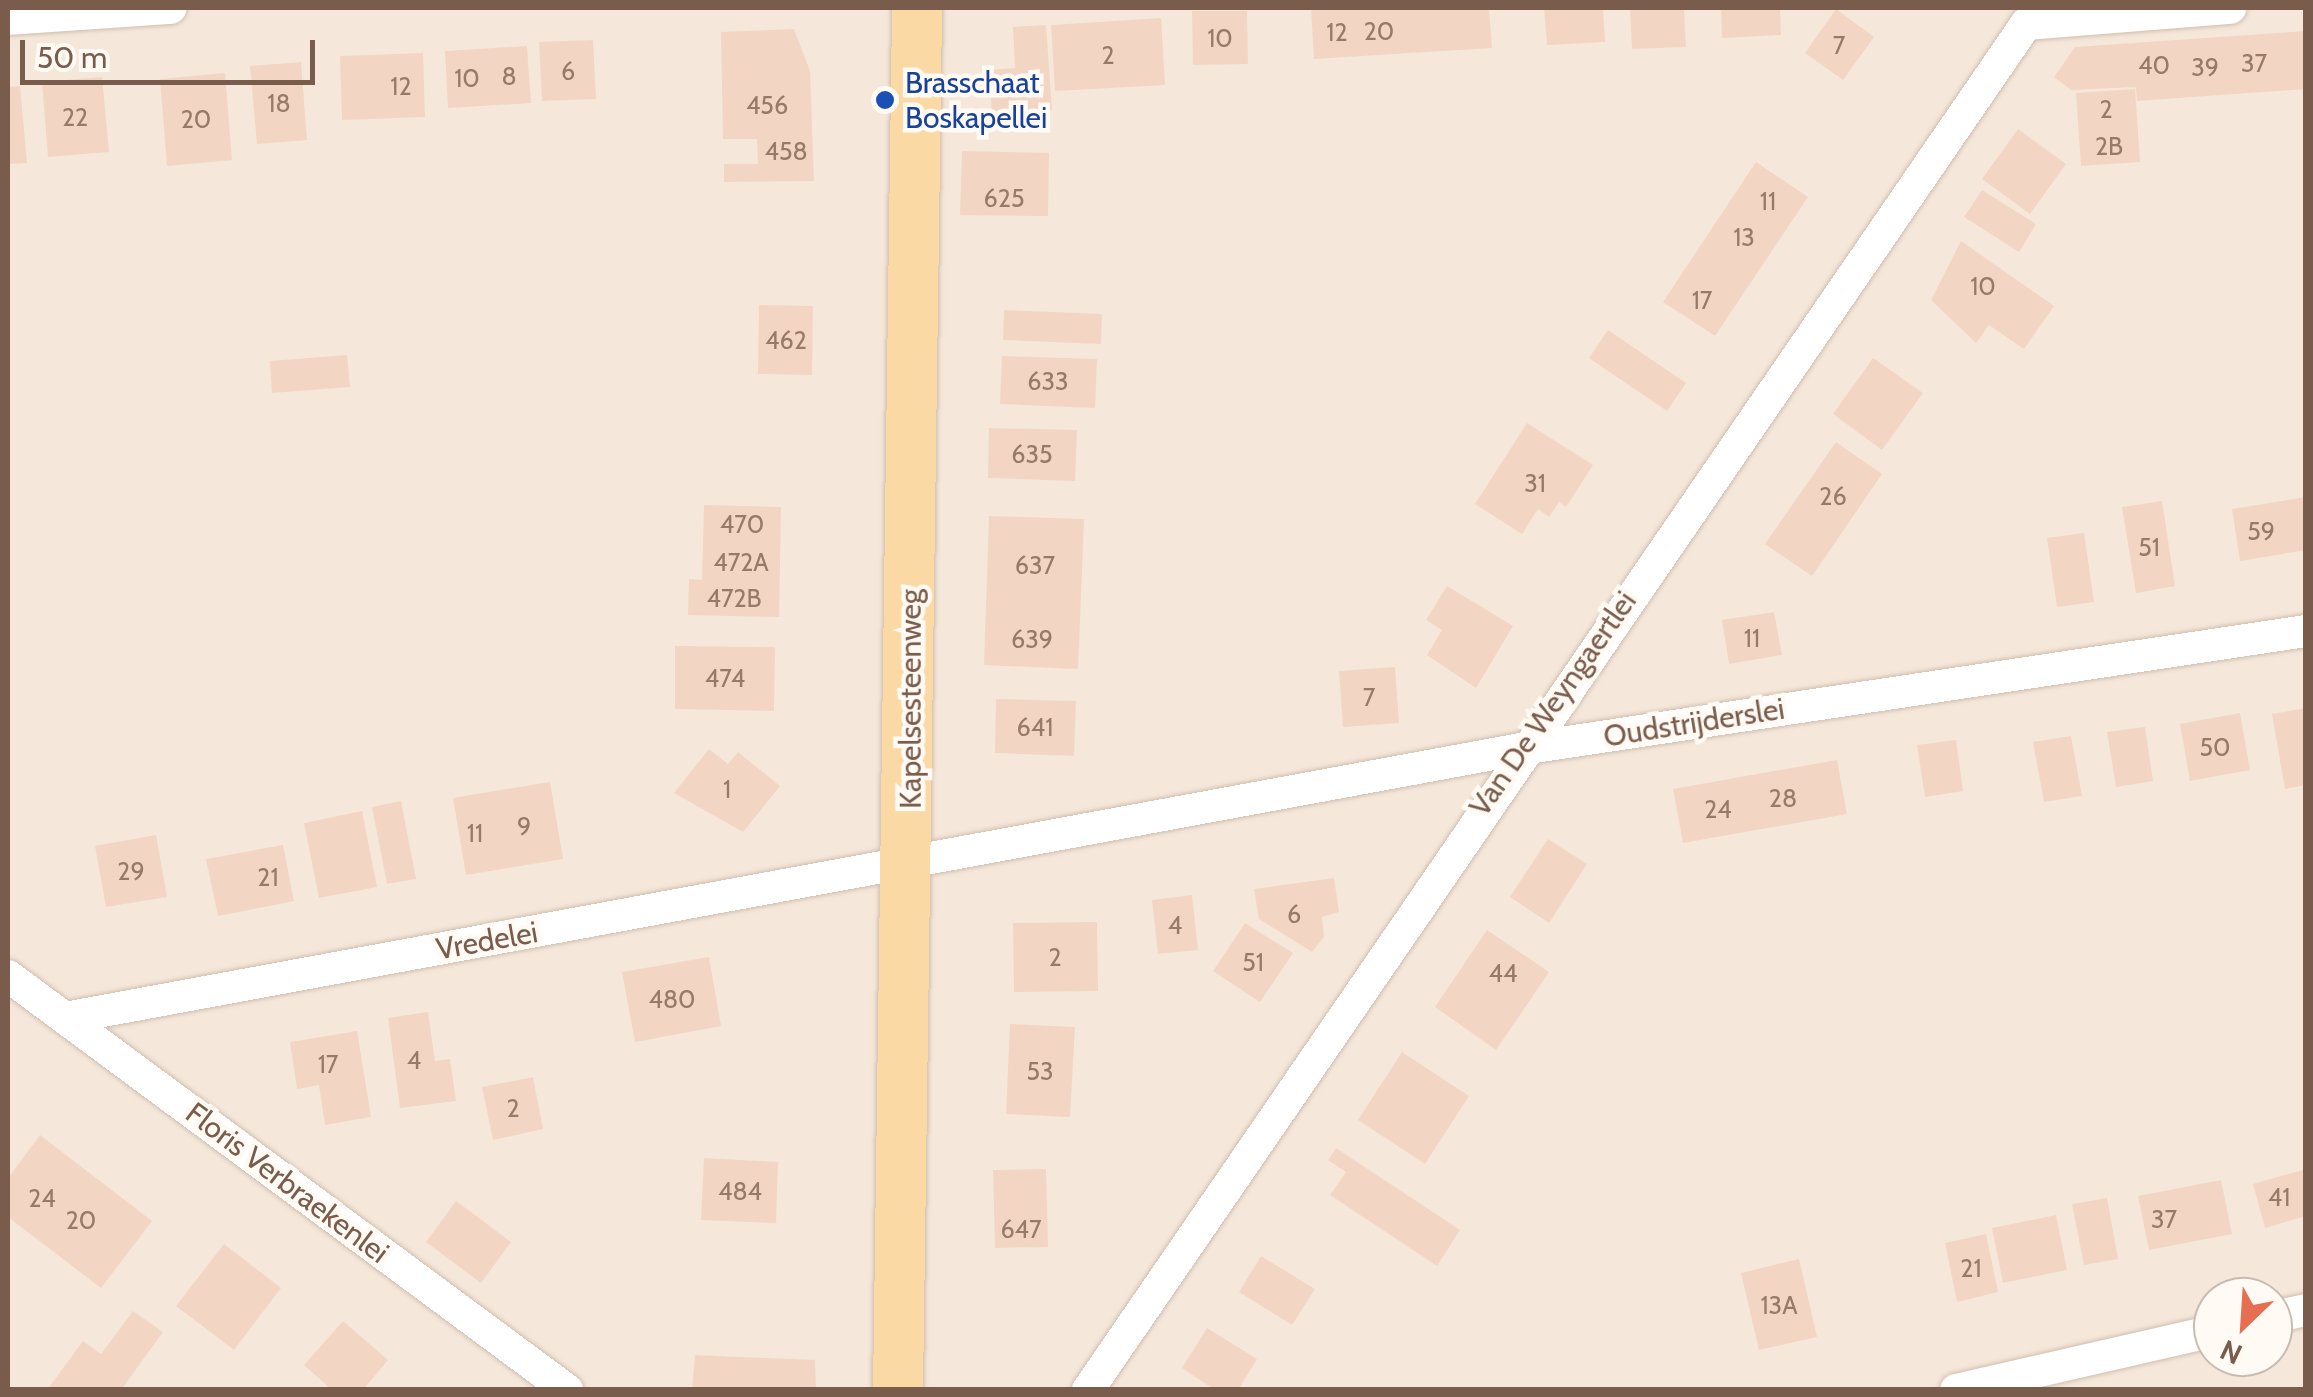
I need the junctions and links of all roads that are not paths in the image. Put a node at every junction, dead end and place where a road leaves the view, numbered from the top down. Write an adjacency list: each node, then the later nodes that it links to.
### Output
1 (171, 8): 6 (street)
2 (917, 8): 9 (main road, Kapelsesteenweg)
3 (2230, 8): 4 (street)
4 (2174, 10): 5 (street)
5 (2014, 16): 8 (street, Van De Weyngaertlei)
6 (8, 19)
7 (2306, 631): 8 (street, Oudstrijderslei)
8 (1520, 749): 9 (street, Oudstrijderslei); 15 (street, Van De Weyngaertlei)
9 (910, 865): 11 (street, Vredelei); 14 (main road, Kapelsesteenweg)
10 (8, 976): 11 (street, Floris Verbraekenlei)
11 (65, 1018): 13 (street, Floris Verbraekenlei)
12 (2193, 1336): 16 (street)
13 (567, 1390)
14 (898, 1390)
15 (1088, 1390)
16 (1956, 1390)

